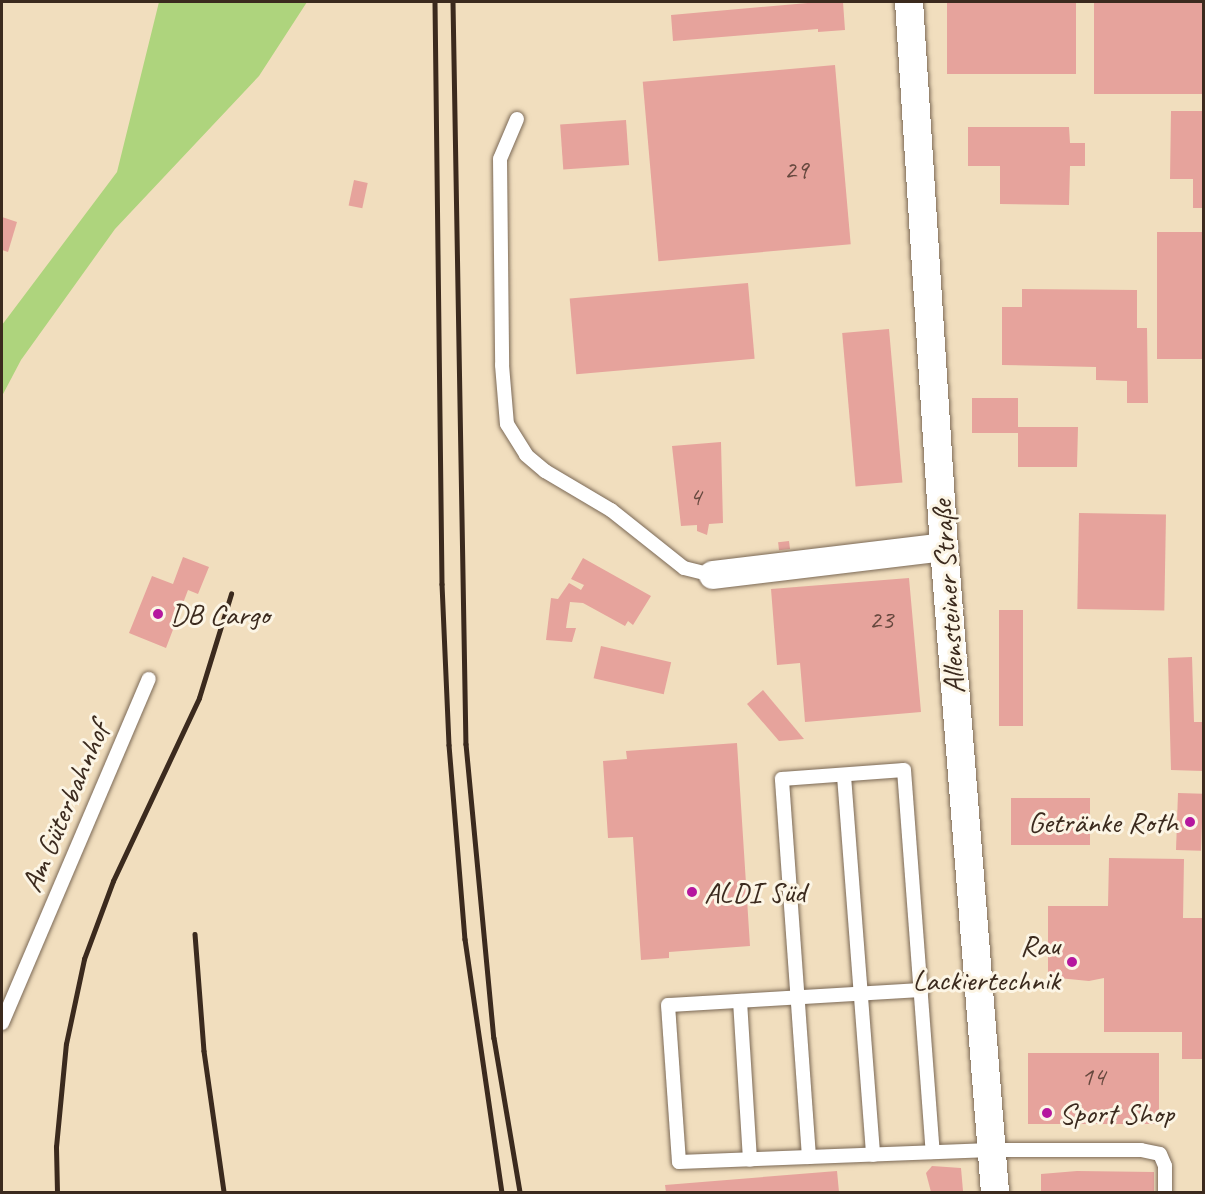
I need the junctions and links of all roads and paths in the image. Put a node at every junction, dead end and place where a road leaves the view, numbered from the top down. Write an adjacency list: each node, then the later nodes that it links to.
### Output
1 (909, 2): 3 (street, Allensteiner Straße)
2 (518, 119): 4 (lane)
3 (944, 548): 4 (street); 12 (street, Allensteiner Straße)
4 (713, 575)
5 (149, 679): 11 (lane, Am Güterbahnhof)
6 (844, 776): 7 (lane); 8 (lane); 9 (lane)
7 (922, 990): 8 (lane); 13 (lane)
8 (861, 993): 9 (lane); 14 (lane)
9 (799, 997): 10 (lane); 15 (lane)
10 (740, 1001): 16 (lane); 16 (lane)
11 (2, 1023)
12 (991, 1150): 13 (lane); 17 (street, Allensteiner Straße); 18 (lane)
13 (933, 1152): 14 (lane)
14 (873, 1155): 15 (lane)
15 (809, 1157): 16 (lane)
16 (750, 1160)
17 (994, 1192)
18 (1165, 1192)

